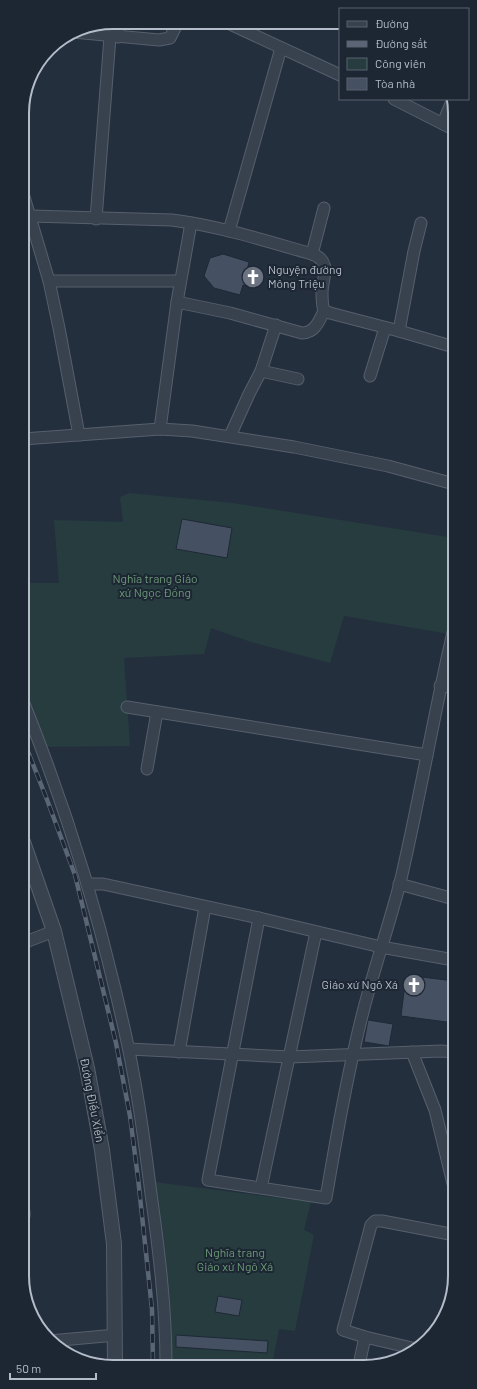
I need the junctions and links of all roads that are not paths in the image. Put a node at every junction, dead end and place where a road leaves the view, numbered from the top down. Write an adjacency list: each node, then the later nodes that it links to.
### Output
1 (117, 29): 5 (street)
2 (174, 29): 5 (street)
3 (240, 29): 6 (street)
4 (86, 34): 5 (street)
5 (114, 37): 14 (street)
6 (280, 48): 7 (street); 18 (street)
7 (339, 75)
8 (396, 100): 10 (street)
9 (448, 112): 10 (street)
10 (443, 124): 11 (street)
11 (448, 126)
12 (324, 208): 19 (street)
13 (29, 217): 14 (street)
14 (96, 219): 15 (street)
15 (190, 223): 18 (street); 21 (street)
16 (421, 223): 26 (street)
17 (29, 225): 20 (street)
18 (229, 231): 19 (street)
19 (312, 254): 23 (street)
20 (49, 281): 21 (street); 32 (street)
21 (180, 281): 22 (street)
22 (177, 302): 24 (street); 31 (street)
23 (324, 311): 24 (street); 25 (street)
24 (276, 325): 28 (street)
25 (385, 328): 26 (street); 29 (street)
26 (399, 331): 27 (street)
27 (448, 345)
28 (261, 371): 30 (street); 33 (street)
29 (370, 376)
30 (298, 379)
31 (160, 429): 32 (street); 33 (street)
32 (79, 435): 34 (street)
33 (230, 436): 35 (street)
34 (29, 439)
35 (448, 482)
36 (448, 653): 37 (street)
37 (440, 686): 38 (street); 42 (street)
38 (448, 687)
39 (127, 707): 40 (street)
40 (157, 712): 42 (street); 43 (street)
41 (29, 716): 45 (street)
42 (427, 755): 46 (street)
43 (147, 769)
44 (29, 859): 50 (street, Đường Điều Xiển)
45 (87, 884): 48 (street); 55 (street)
46 (399, 884): 47 (street); 53 (street)
47 (448, 897)
48 (205, 907): 49 (street); 56 (street)
49 (259, 918): 51 (street); 60 (street)
50 (54, 932): 52 (street); 65 (street, Đường Điều Xiển)
51 (316, 932): 53 (street); 61 (street)
52 (29, 941)
53 (381, 948): 54 (street); 59 (street)
54 (448, 959)
55 (129, 1049): 56 (street); 70 (street)
56 (179, 1052): 60 (street)
57 (412, 1052): 58 (street); 59 (street); 62 (street)
58 (448, 1052)
59 (352, 1054): 61 (street); 63 (street)
60 (233, 1055): 61 (street); 63 (street)
61 (290, 1057): 63 (street)
62 (448, 1163)
63 (261, 1188)
64 (448, 1235): 66 (street)
65 (116, 1335): 67 (street); 69 (street, Đường Điều Xiển)
66 (365, 1337): 68 (street); 71 (street)
67 (59, 1340)
68 (409, 1347)
69 (115, 1360)
70 (166, 1360)
71 (361, 1360)

